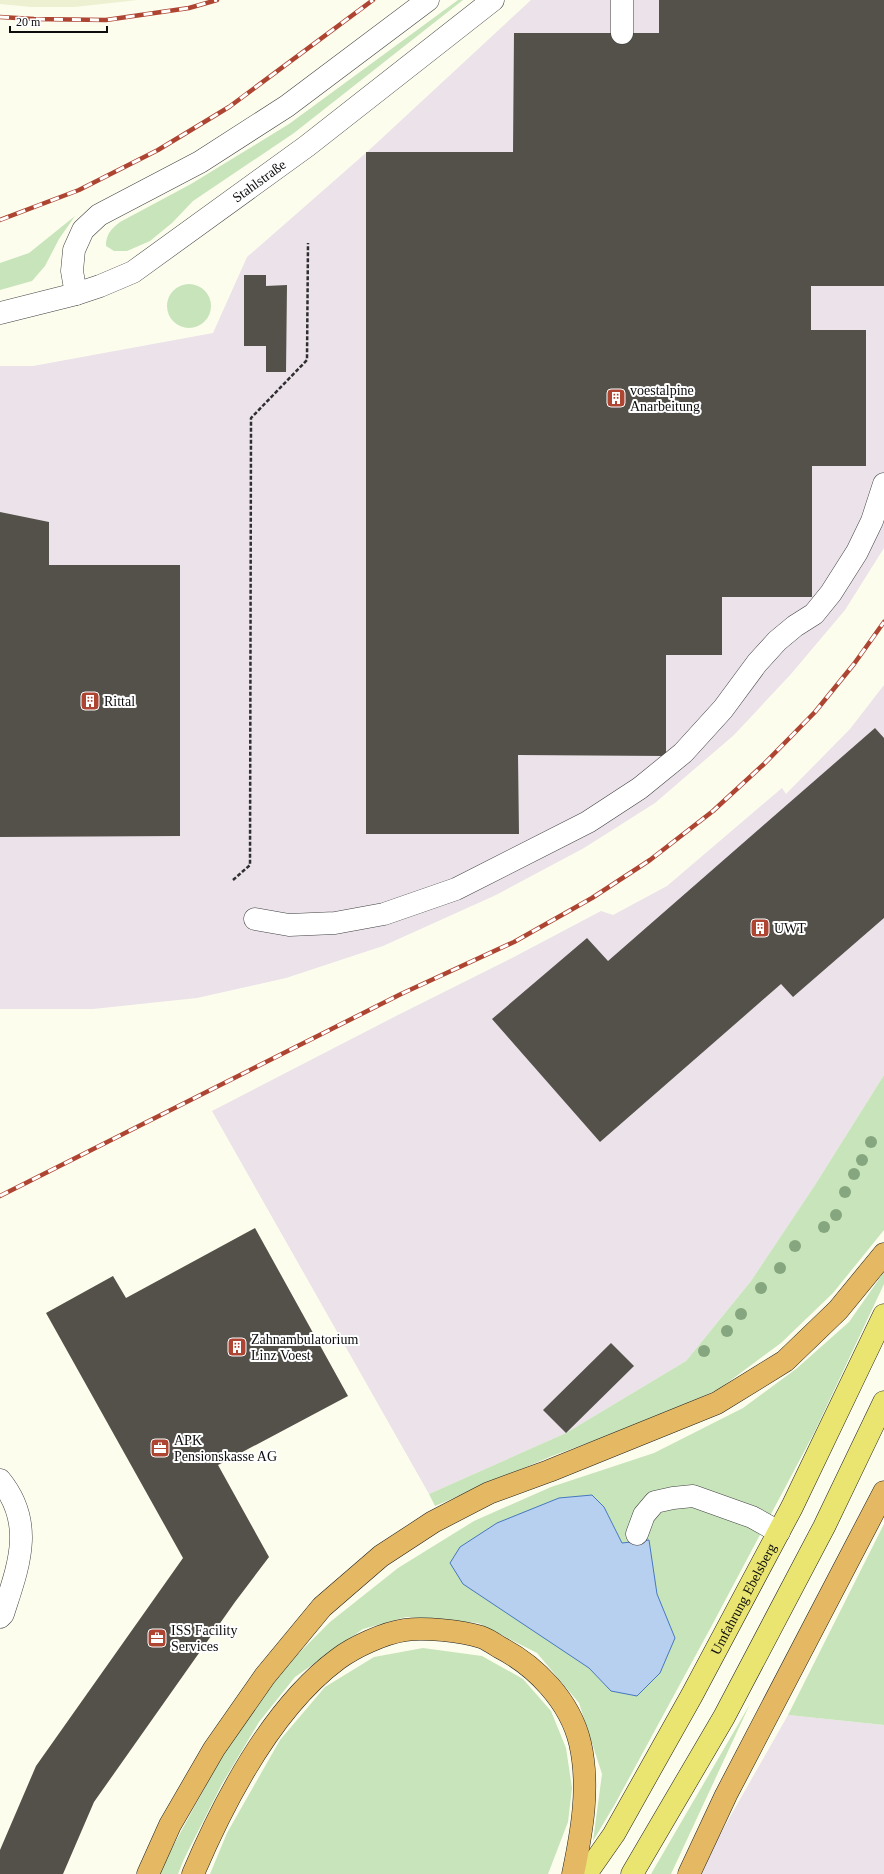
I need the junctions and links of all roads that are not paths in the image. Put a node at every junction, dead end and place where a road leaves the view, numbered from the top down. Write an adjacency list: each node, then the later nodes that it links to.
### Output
1 (428, 0): 5 (street)
2 (493, 0): 5 (street, Stahlstraße)
3 (622, 0): 4 (street)
4 (622, 33)
5 (76, 294): 6 (street, Stahlstraße)
6 (0, 312)
7 (884, 484): 8 (street)
8 (255, 919)
9 (884, 1254): 19 (highway)
10 (884, 1316): 14 (main road, Umfahrung Ebelsberg)
11 (884, 1402): 23 (main road)
12 (0, 1480): 16 (street)
13 (884, 1492): 24 (highway)
14 (779, 1532): 15 (street); 22 (main road, Umfahrung Ebelsberg)
15 (637, 1534)
16 (18, 1569): 17 (street); 18 (street)
17 (0, 1583)
18 (1, 1618)
19 (148, 1874)
20 (194, 1874): 21 (highway)
21 (573, 1874)
22 (586, 1874)
23 (632, 1874)
24 (689, 1874)

